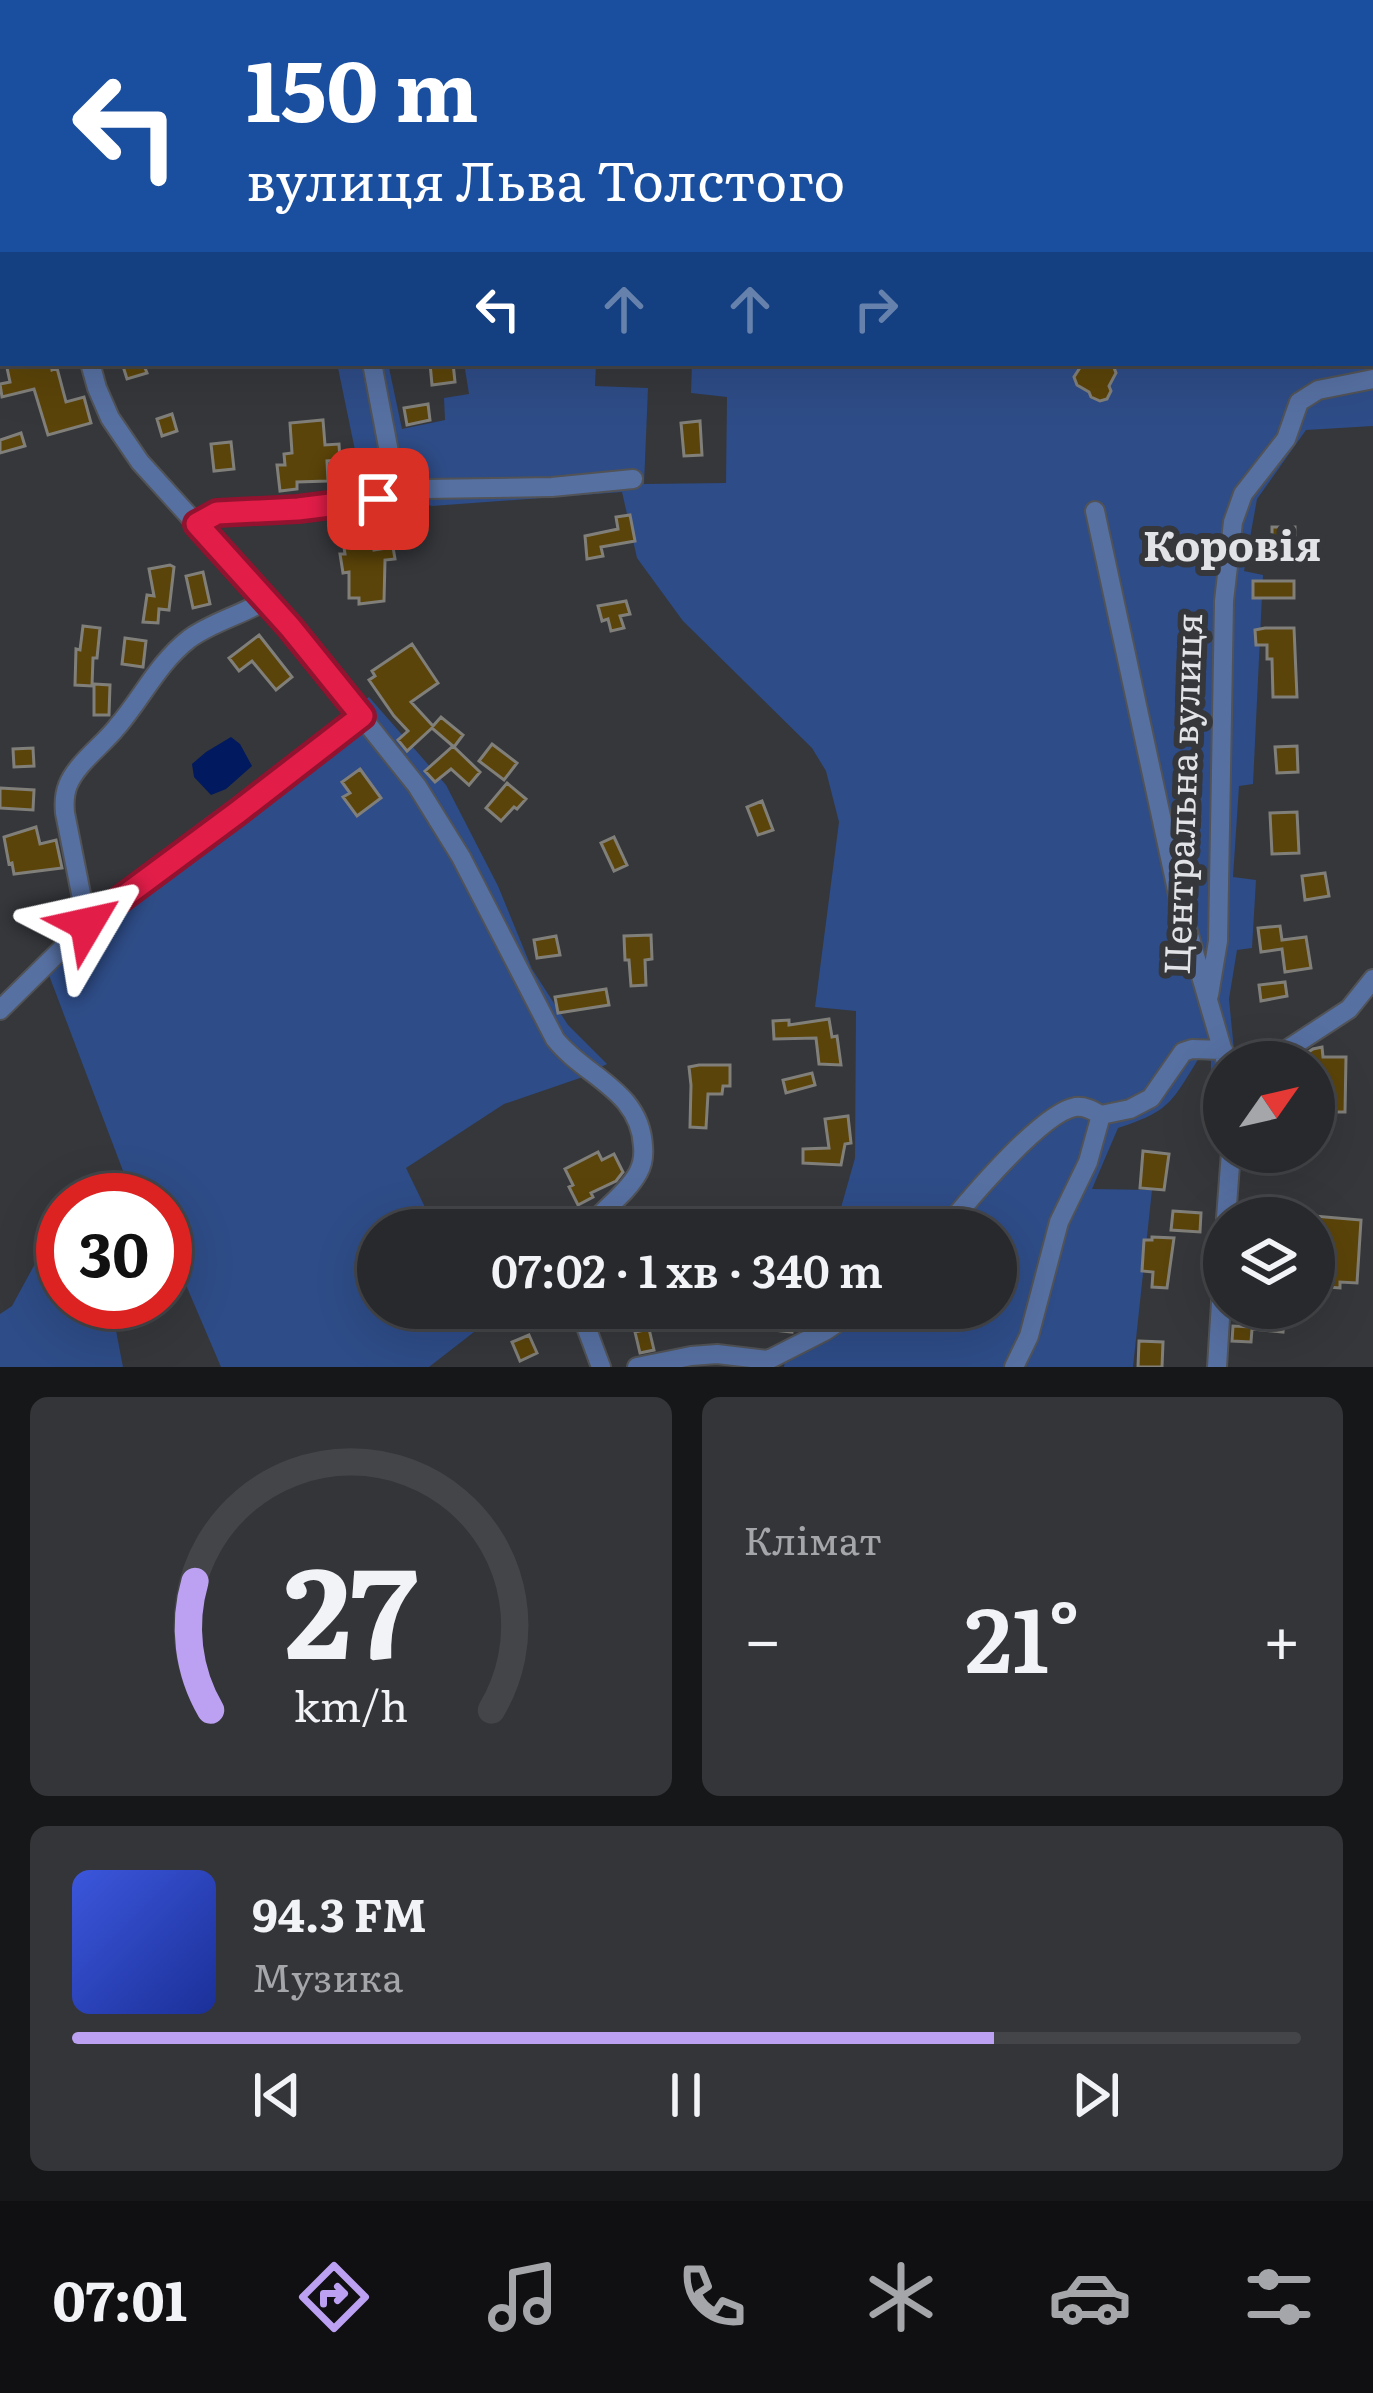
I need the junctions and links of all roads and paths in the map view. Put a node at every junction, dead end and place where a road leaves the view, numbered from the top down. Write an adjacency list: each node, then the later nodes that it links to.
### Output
1 (91, 366): 7 (street)
2 (373, 366): 5 (street)
3 (1373, 379): 12 (street, Центральна вулиця)
4 (633, 478): 5 (street)
5 (397, 494): 7 (street)
6 (1095, 512): 12 (street)
7 (197, 524): 8 (street)
8 (266, 600): 9 (street); 10 (street)
9 (362, 716): 10 (street); 18 (street)
10 (87, 924): 13 (street)
11 (1373, 979): 15 (street)
12 (1209, 995): 14 (street, Центральна вулиця)
13 (0, 1010)
14 (1221, 1041)
15 (1300, 1041)
16 (1203, 1051): 17 (street)
17 (1101, 1115): 19 (street); 25 (street)
18 (604, 1209)
19 (963, 1209)
20 (587, 1329): 23 (street)
21 (828, 1329): 24 (street)
22 (1219, 1329): 26 (street)
23 (601, 1367)
24 (637, 1367)
25 (1013, 1367)
26 (1217, 1367)

